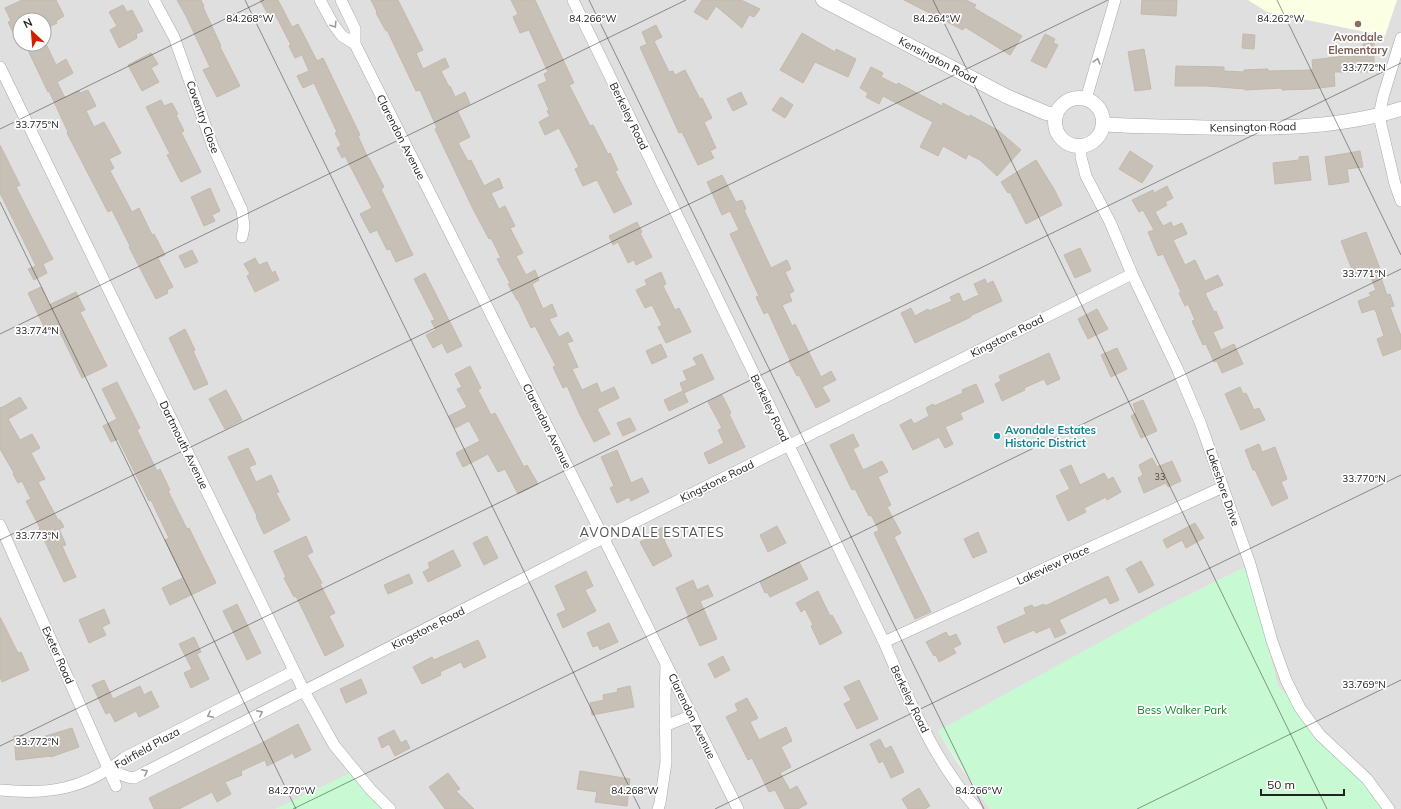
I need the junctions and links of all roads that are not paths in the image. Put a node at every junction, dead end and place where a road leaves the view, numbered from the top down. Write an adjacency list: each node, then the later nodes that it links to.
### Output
1 (154, 0): 17 (street, Coventry Close)
2 (320, 0): 8 (street, Clarendon Avenue, one-way to 8)
3 (341, 0): 8 (street, Clarendon Avenue)
4 (573, 0): 19 (street, Berkeley Road)
5 (823, 0): 12 (street, Kensington Road)
6 (1115, 0): 10 (street, one-way to 6)
7 (1401, 38): 13 (street)
8 (355, 44): 22 (street, Clarendon Avenue)
9 (0, 67): 25 (street, Dartmouth Avenue)
10 (1086, 99): 12 (street); 14 (street)
11 (1401, 109): 13 (street, Kensington Road)
12 (1056, 115): 15 (street)
13 (1380, 116): 14 (street, Kensington Road); 16 (street)
14 (1104, 124): 15 (street)
15 (1081, 146): 18 (street, Lakeshore Drive)
16 (1401, 201)
17 (242, 237)
18 (1132, 274): 19 (street, Kingstone Road); 20 (street, Lakeshore Drive)
19 (789, 446): 22 (street, Kingstone Road); 23 (street, Berkeley Road)
20 (1223, 487): 23 (street, Lakeview Place); 36 (street, Lakeshore Drive)
21 (0, 525): 29 (street, Exeter Road)
22 (603, 538): 24 (street, Clarendon Avenue); 26 (street, Kingstone Road)
23 (884, 642): 35 (street, Berkeley Road)
24 (666, 664): 27 (street, Clarendon Avenue); 28 (street)
25 (294, 671): 26 (street, Dartmouth Avenue); 29 (street, Fairfield Plaza, one-way to 29)
26 (304, 691): 29 (street, Fairfield Plaza, one-way to 26); 32 (street, Dartmouth Avenue)
27 (692, 715): 28 (street); 34 (street, Clarendon Avenue)
28 (665, 726): 33 (street)
29 (108, 770): 30 (street, Exeter Road); 31 (street)
30 (116, 786)
31 (0, 790)
32 (390, 809)
33 (658, 809)
34 (738, 809)
35 (977, 809)
36 (1389, 809)

